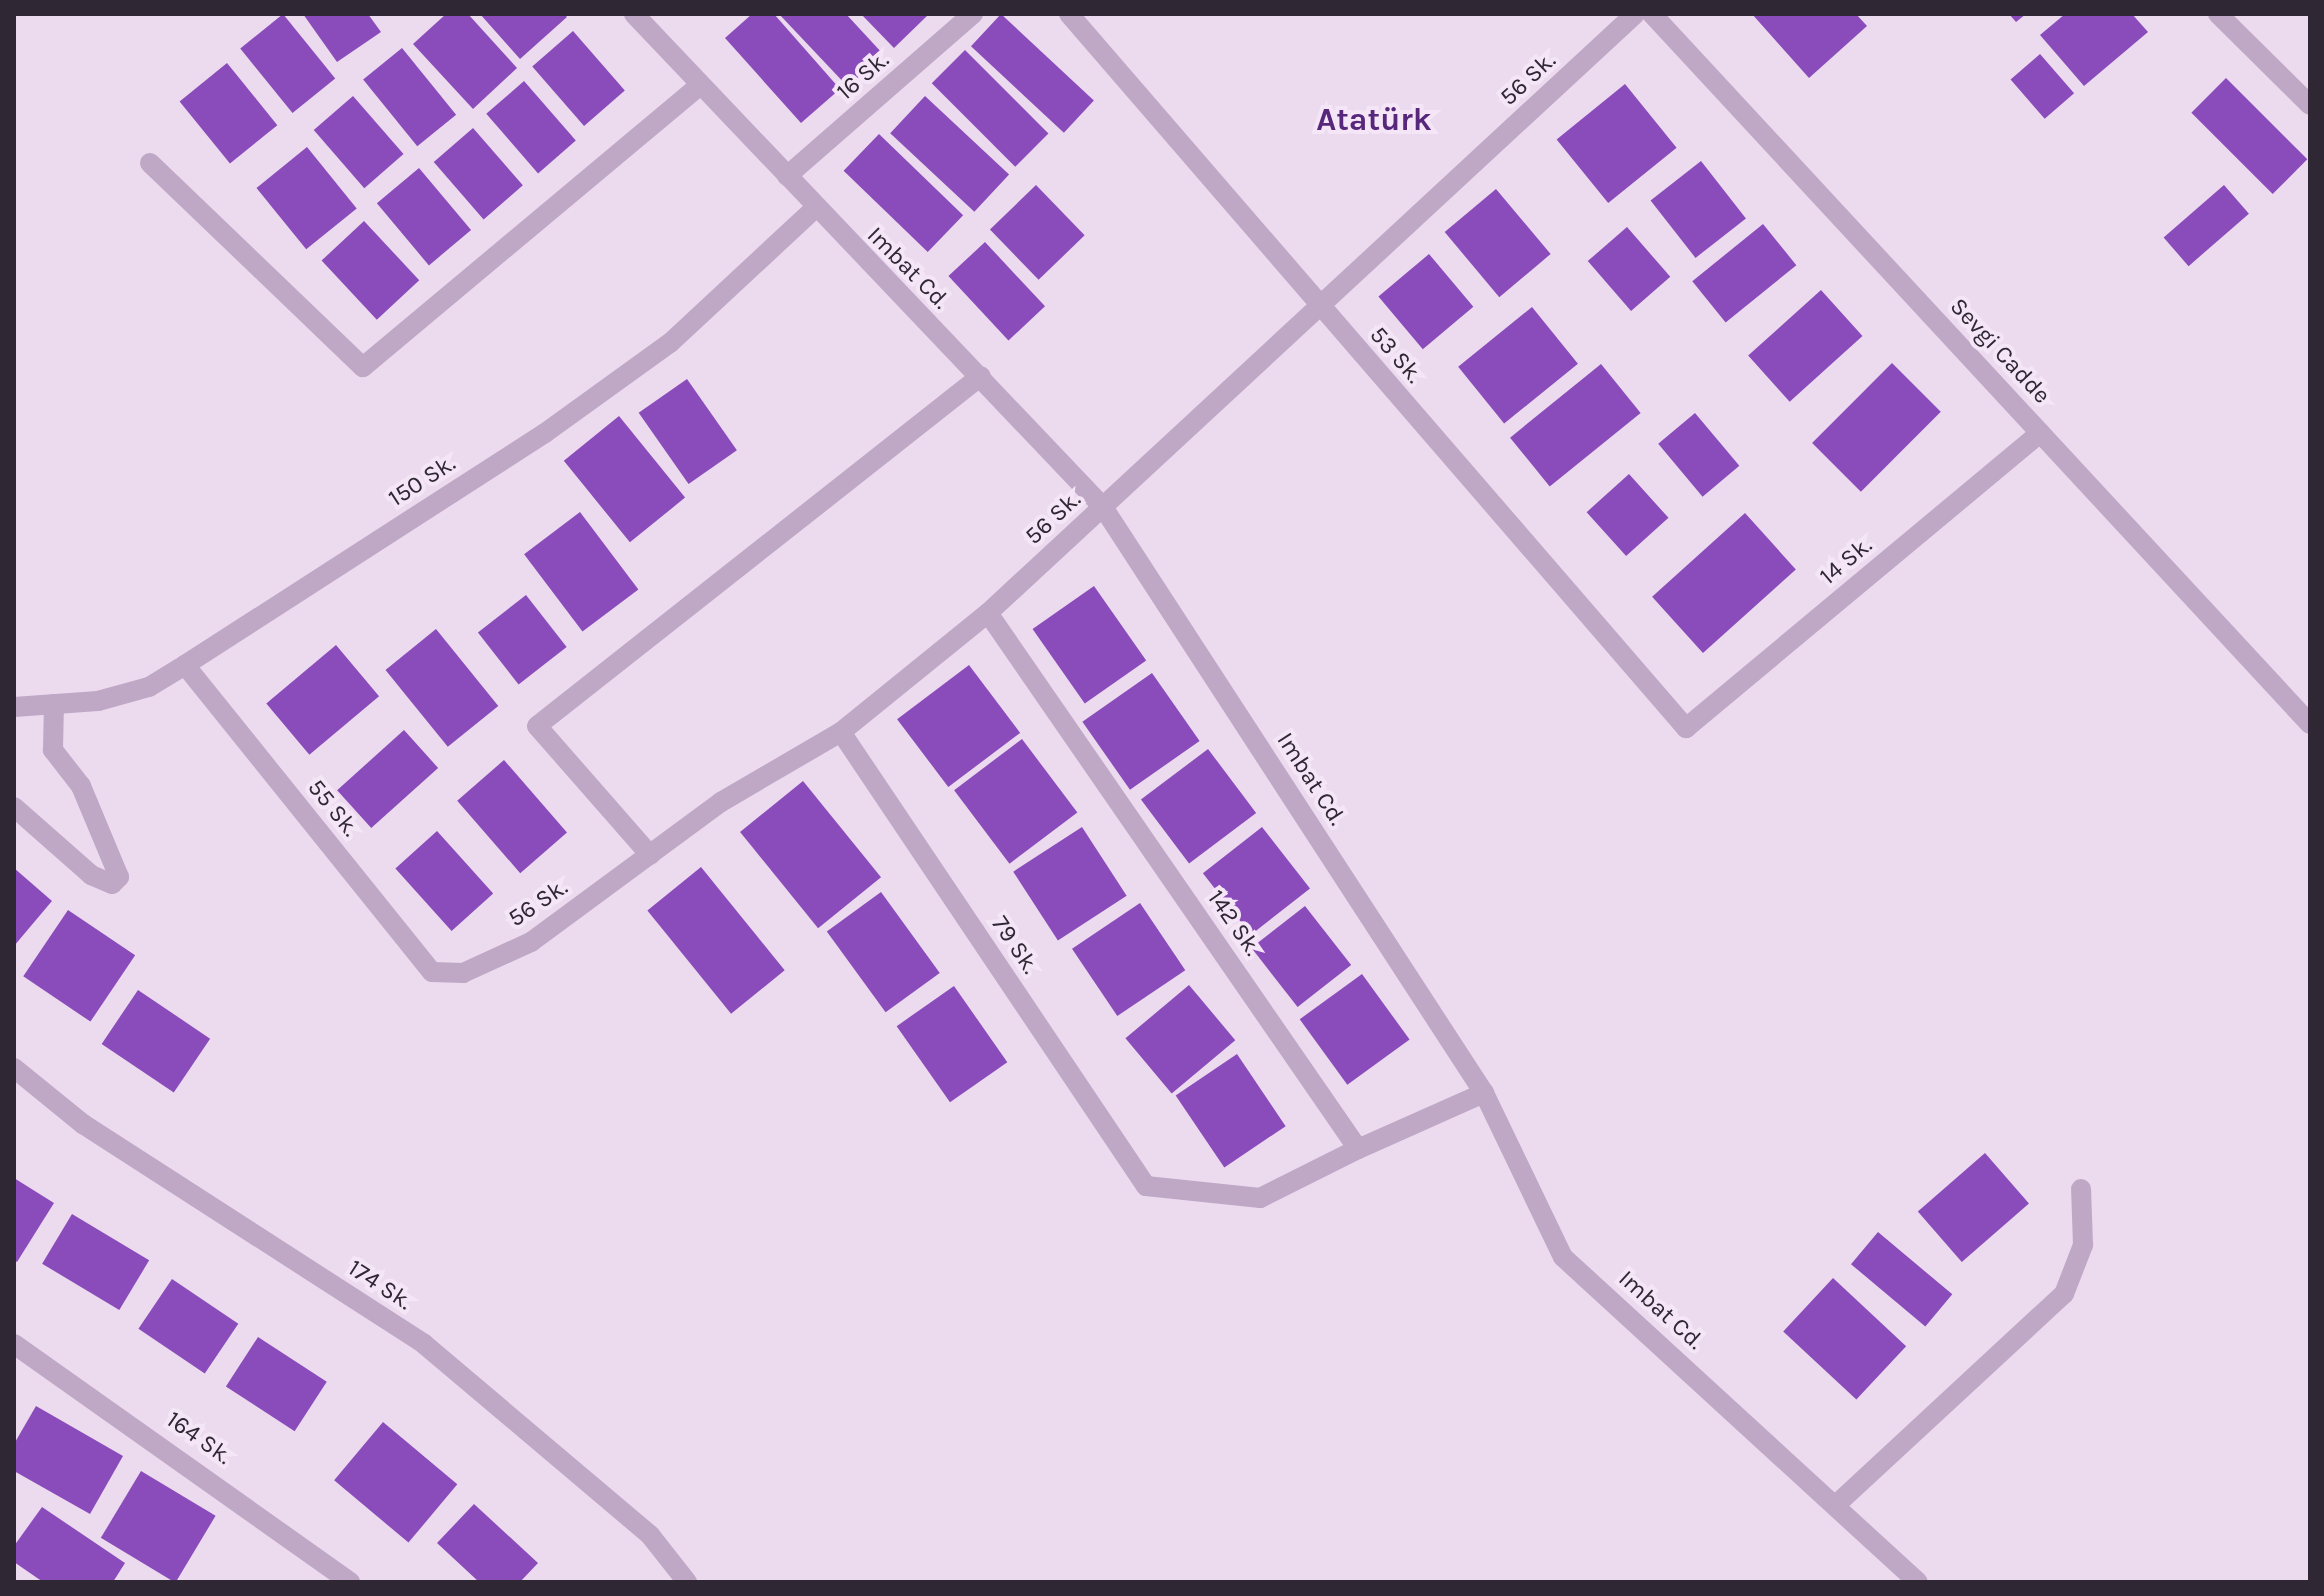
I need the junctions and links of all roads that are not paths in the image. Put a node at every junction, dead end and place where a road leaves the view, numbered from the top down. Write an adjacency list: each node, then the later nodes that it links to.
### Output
1 (634, 14): 7 (street, Imbat Cd.)
2 (973, 14): 10 (street, 16 Sk.)
3 (1069, 14): 12 (street, 53 Sk.)
4 (1635, 14): 12 (street, 56 Sk.)
5 (1652, 14): 14 (street, Sevgi Cadde)
6 (2218, 14): 8 (street)
7 (699, 86): 9 (street); 10 (street, Imbat Cd.)
8 (2310, 105)
9 (150, 163)
10 (787, 176): 11 (street, Imbat Cd.)
11 (813, 210): 13 (street, Imbat Cd.); 17 (street, 150 Sk.)
12 (1322, 310): 15 (street, 56 Sk.); 21 (street, 53 Sk.)
13 (981, 376): 15 (street, Imbat Cd.); 24 (street)
14 (2040, 433): 20 (street, Sevgi Cadde); 21 (street, 14 Sk.)
15 (1103, 507): 16 (street, 56 Sk.); 27 (street, Imbat Cd.)
16 (988, 613): 22 (street, 56 Sk.); 28 (street, 142 Sk.)
17 (185, 665): 18 (street, 150 Sk.); 25 (street, 55 Sk.)
18 (54, 704): 19 (street, 150 Sk.); 23 (street)
19 (15, 706)
20 (2310, 724)
21 (1686, 728)
22 (841, 732): 24 (street, 56 Sk.); 28 (street, 79 Sk.)
23 (14, 807)
24 (650, 855): 25 (street, 56 Sk.)
25 (445, 978)
26 (14, 1068): 33 (street, 174 Sk.)
27 (1484, 1093): 28 (street); 31 (street, Imbat Cd.)
28 (1358, 1149)
29 (2081, 1189): 31 (street)
30 (14, 1344): 32 (street, 164 Sk.)
31 (1838, 1503): 34 (street, Imbat Cd.)
32 (350, 1582)
33 (687, 1582)
34 (1918, 1582)

